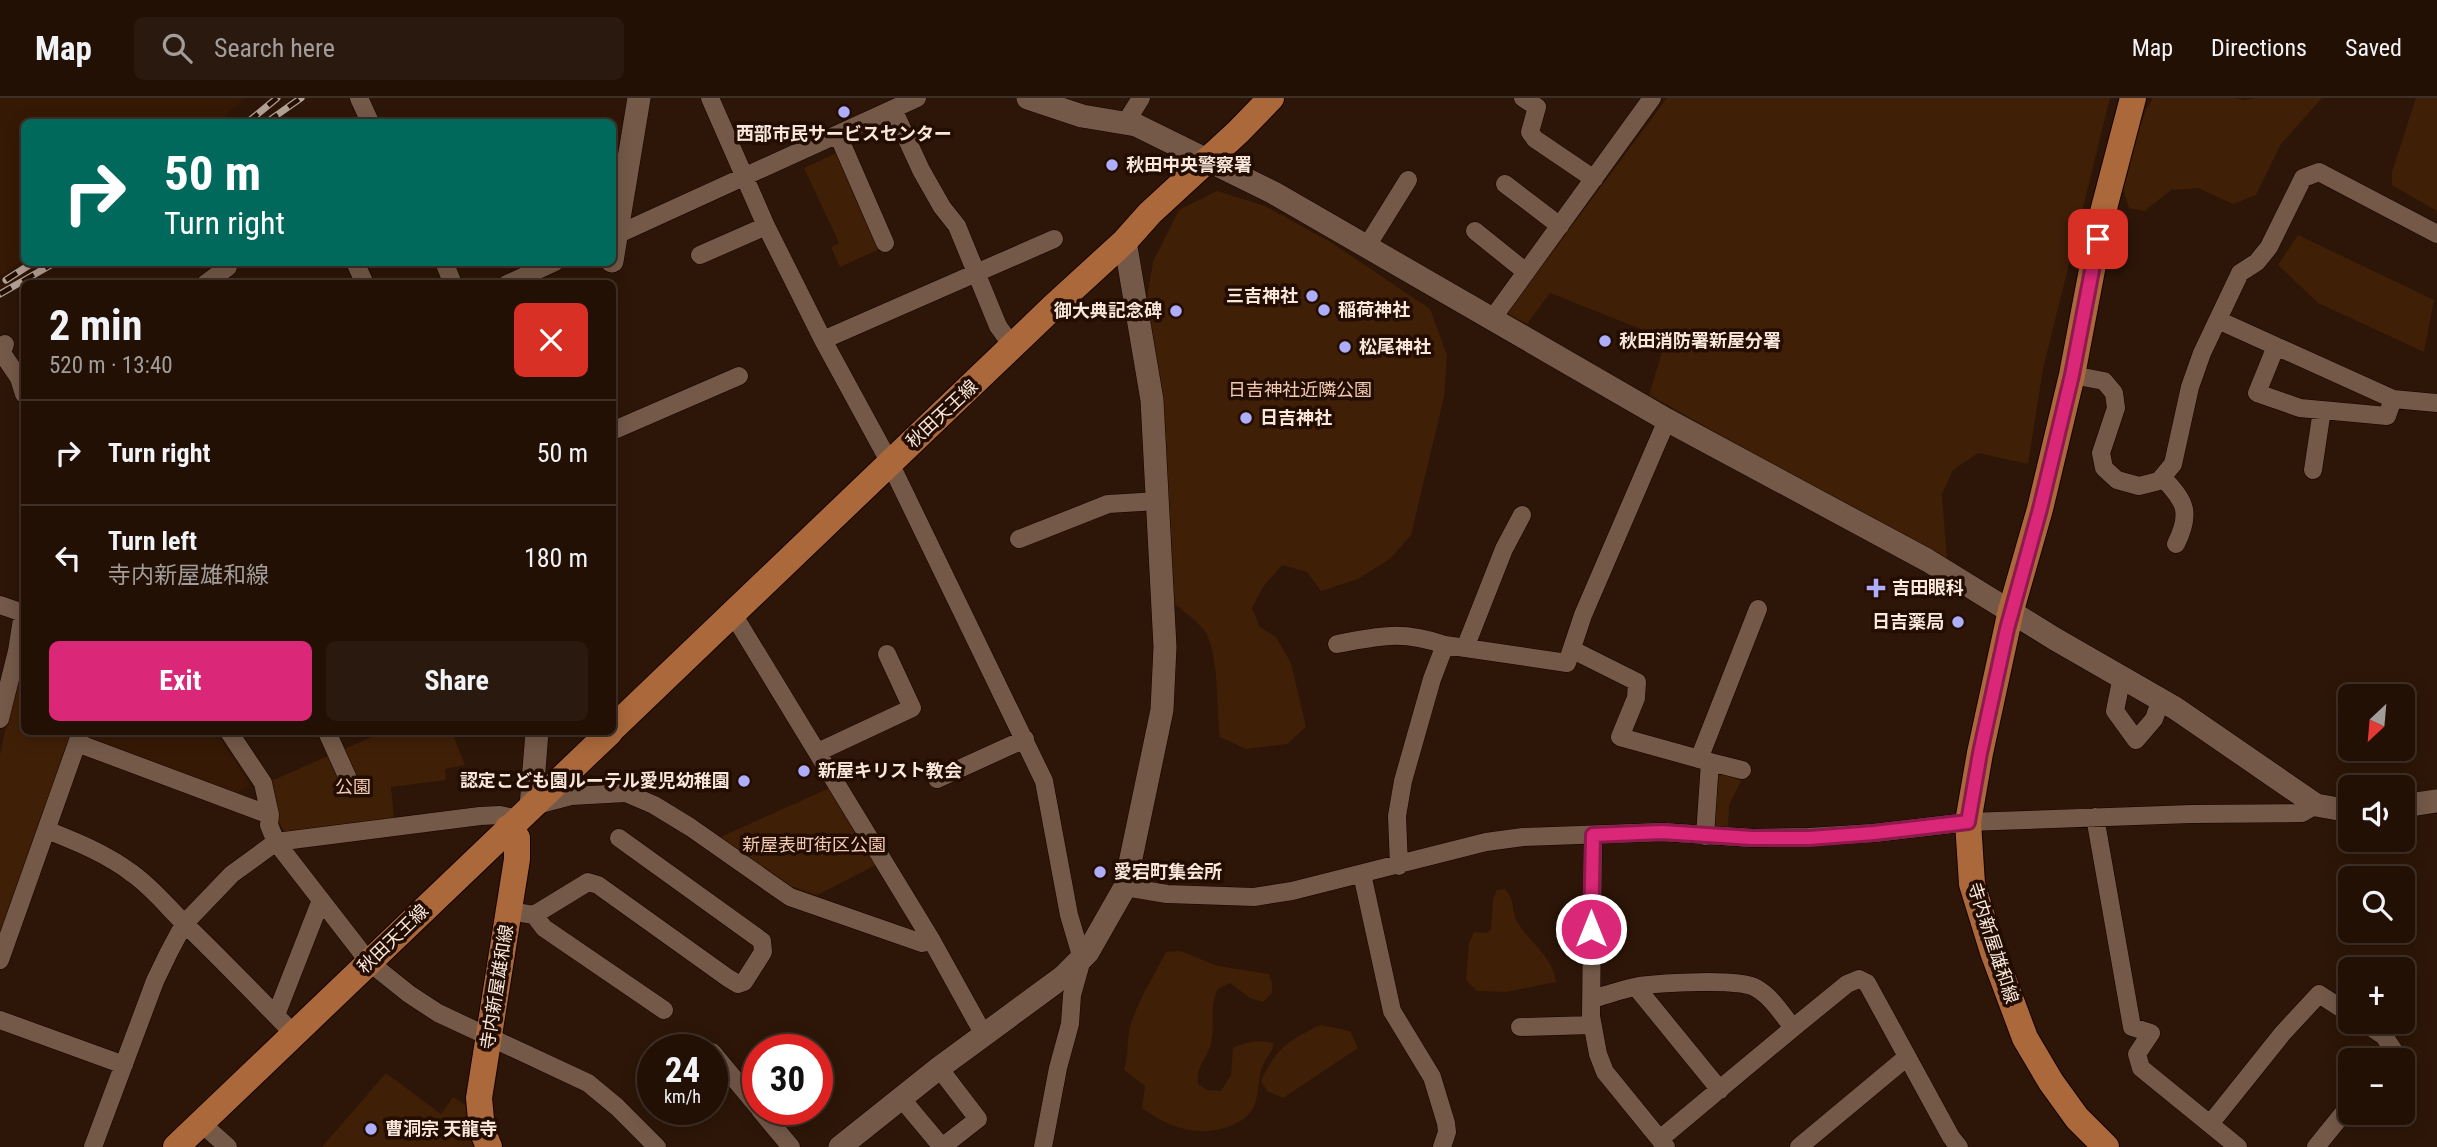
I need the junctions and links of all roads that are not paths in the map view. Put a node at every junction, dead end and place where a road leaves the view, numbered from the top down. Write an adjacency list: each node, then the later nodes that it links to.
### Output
1 (359, 98): 12 (street)
2 (639, 98): 20 (street)
3 (710, 98): 16 (street)
4 (917, 98): 11 (street)
5 (1028, 98): 13 (street)
6 (1140, 98): 13 (street)
7 (1271, 98): 15 (main road, 秋田天王線)
8 (1523, 98): 17 (street)
9 (1652, 98): 17 (street)
10 (2133, 98): 43 (main road, 寺内新屋雄和線)
11 (894, 109): 14 (street); 33 (street)
12 (369, 119)
13 (1126, 122): 15 (street)
14 (838, 135): 16 (street); 28 (street)
15 (1206, 160): 27 (main road, 秋田天王線); 29 (street)
16 (746, 178): 21 (street); 25 (street)
17 (1594, 179): 22 (street)
18 (1408, 180): 29 (street)
19 (1505, 184): 22 (street)
20 (616, 225)
21 (766, 226): 30 (street); 39 (street)
22 (1560, 226): 34 (street)
23 (1475, 231): 34 (street)
24 (2437, 234): 38 (street)
25 (616, 235)
26 (1054, 239): 33 (street)
27 (1125, 241): 42 (main road, 秋田天王線); 54 (street)
28 (885, 243)
29 (1367, 246): 37 (street)
30 (699, 255)
31 (546, 266): 35 (street)
32 (228, 267): 36 (street)
33 (975, 272): 39 (street); 42 (street)
34 (1526, 272): 37 (street)
35 (529, 273)
36 (210, 280)
37 (1492, 319): 49 (street)
38 (2218, 320): 41 (street); 53 (street)
39 (823, 340): 51 (street)
40 (5, 344): 45 (street)
41 (2276, 346): 46 (street); 48 (street)
42 (1013, 347): 51 (main road, 秋田天王線)
43 (2072, 375): 53 (street); 61 (main road, 寺内新屋雄和線)
44 (739, 376): 50 (street)
45 (21, 384)
46 (2393, 399): 47 (street); 48 (street)
47 (2437, 403)
48 (2322, 410): 52 (street)
49 (1667, 420): 61 (street); 67 (street)
50 (616, 429)
51 (890, 463): 62 (main road, 秋田天王線); 78 (street)
52 (2313, 470)
53 (2162, 478): 57 (street)
54 (1158, 501): 56 (street); 99 (street)
55 (1522, 515): 66 (street)
56 (1019, 539)
57 (2176, 544)
58 (0, 605): 59 (street)
59 (21, 609)
60 (1758, 609): 80 (street)
61 (2011, 610): 69 (street); 91 (main road, 寺内新屋雄和線)
62 (733, 614): 72 (main road, 秋田天王線); 79 (street)
63 (21, 627): 71 (street)
64 (1337, 644): 65 (street)
65 (1445, 645): 66 (street); 97 (street)
66 (1465, 648): 67 (street)
67 (1573, 650): 80 (street)
68 (887, 654): 79 (street)
69 (2122, 676): 70 (street); 70 (street)
70 (2161, 699): 86 (street)
71 (1, 712)
72 (616, 725)
73 (231, 735): 88 (street)
74 (328, 735): 83 (street)
75 (536, 735): 90 (street)
76 (606, 735): 90 (main road, 秋田天王線)
77 (79, 737): 88 (street); 92 (street)
78 (1025, 739): 82 (street); 104 (street)
79 (818, 752): 103 (street)
80 (1704, 761): 81 (street); 94 (street)
81 (1742, 770)
82 (937, 779)
83 (350, 783)
84 (2437, 801): 85 (street)
85 (2415, 804)
86 (2316, 805): 87 (street); 89 (street)
87 (2338, 809)
88 (270, 815): 96 (street)
89 (2095, 817): 91 (street); 129 (street)
90 (519, 818): 96 (street); 101 (main road, 寺内新屋雄和線); 103 (street); 106 (main road, 秋田天王線)
91 (1968, 822): 94 (street); 144 (main road, 寺内新屋雄和線)
92 (47, 830): 102 (street); 105 (street)
93 (1593, 835): 94 (street); 97 (street); 108 (street)
94 (1705, 836)
95 (619, 838): 101 (street)
96 (276, 842): 100 (street); 102 (street)
97 (1399, 866): 98 (street)
98 (1363, 874): 99 (street); 142 (street)
99 (1125, 887): 104 (street)
100 (321, 900): 106 (street); 112 (street)
101 (521, 913): 110 (street); 118 (main road, 寺内新屋雄和線)
102 (184, 924): 112 (street); 121 (street)
103 (932, 941): 117 (street)
104 (1082, 959): 117 (street); 141 (street)
105 (0, 960)
106 (369, 962): 112 (main road, 秋田天王線); 118 (street)
107 (1636, 987): 108 (street); 115 (street); 125 (street)
108 (1592, 999): 113 (street)
109 (2338, 1006): 129 (street)
110 (664, 1010)
111 (0, 1020): 121 (street)
112 (284, 1024): 128 (main road, 秋田天王線)
113 (1592, 1025): 114 (street); 131 (street)
114 (1520, 1027)
115 (1793, 1028): 120 (street); 125 (street)
116 (2381, 1034): 119 (street)
117 (984, 1035): 122 (street)
118 (489, 1037): 136 (main road, 寺内新屋雄和線); 137 (street)
119 (2392, 1048)
120 (1907, 1057): 132 (street); 143 (street)
121 (124, 1065): 133 (street)
122 (939, 1068): 126 (street); 140 (street)
123 (728, 1071): 124 (street)
124 (742, 1088)
125 (1720, 1090): 131 (street)
126 (901, 1098): 139 (street); 140 (street)
127 (2338, 1120): 146 (street)
128 (201, 1123): 134 (main road, 秋田天王線); 135 (street)
129 (2210, 1124): 145 (street)
130 (773, 1125): 138 (street)
131 (1663, 1143)
132 (1949, 1144)
133 (93, 1147)
134 (176, 1147)
135 (228, 1147)
136 (489, 1147)
137 (657, 1147)
138 (791, 1147)
139 (840, 1147)
140 (942, 1147)
141 (1043, 1147)
142 (1442, 1147)
143 (1799, 1147)
144 (2106, 1147)
145 (2238, 1147)
146 (2316, 1147)

